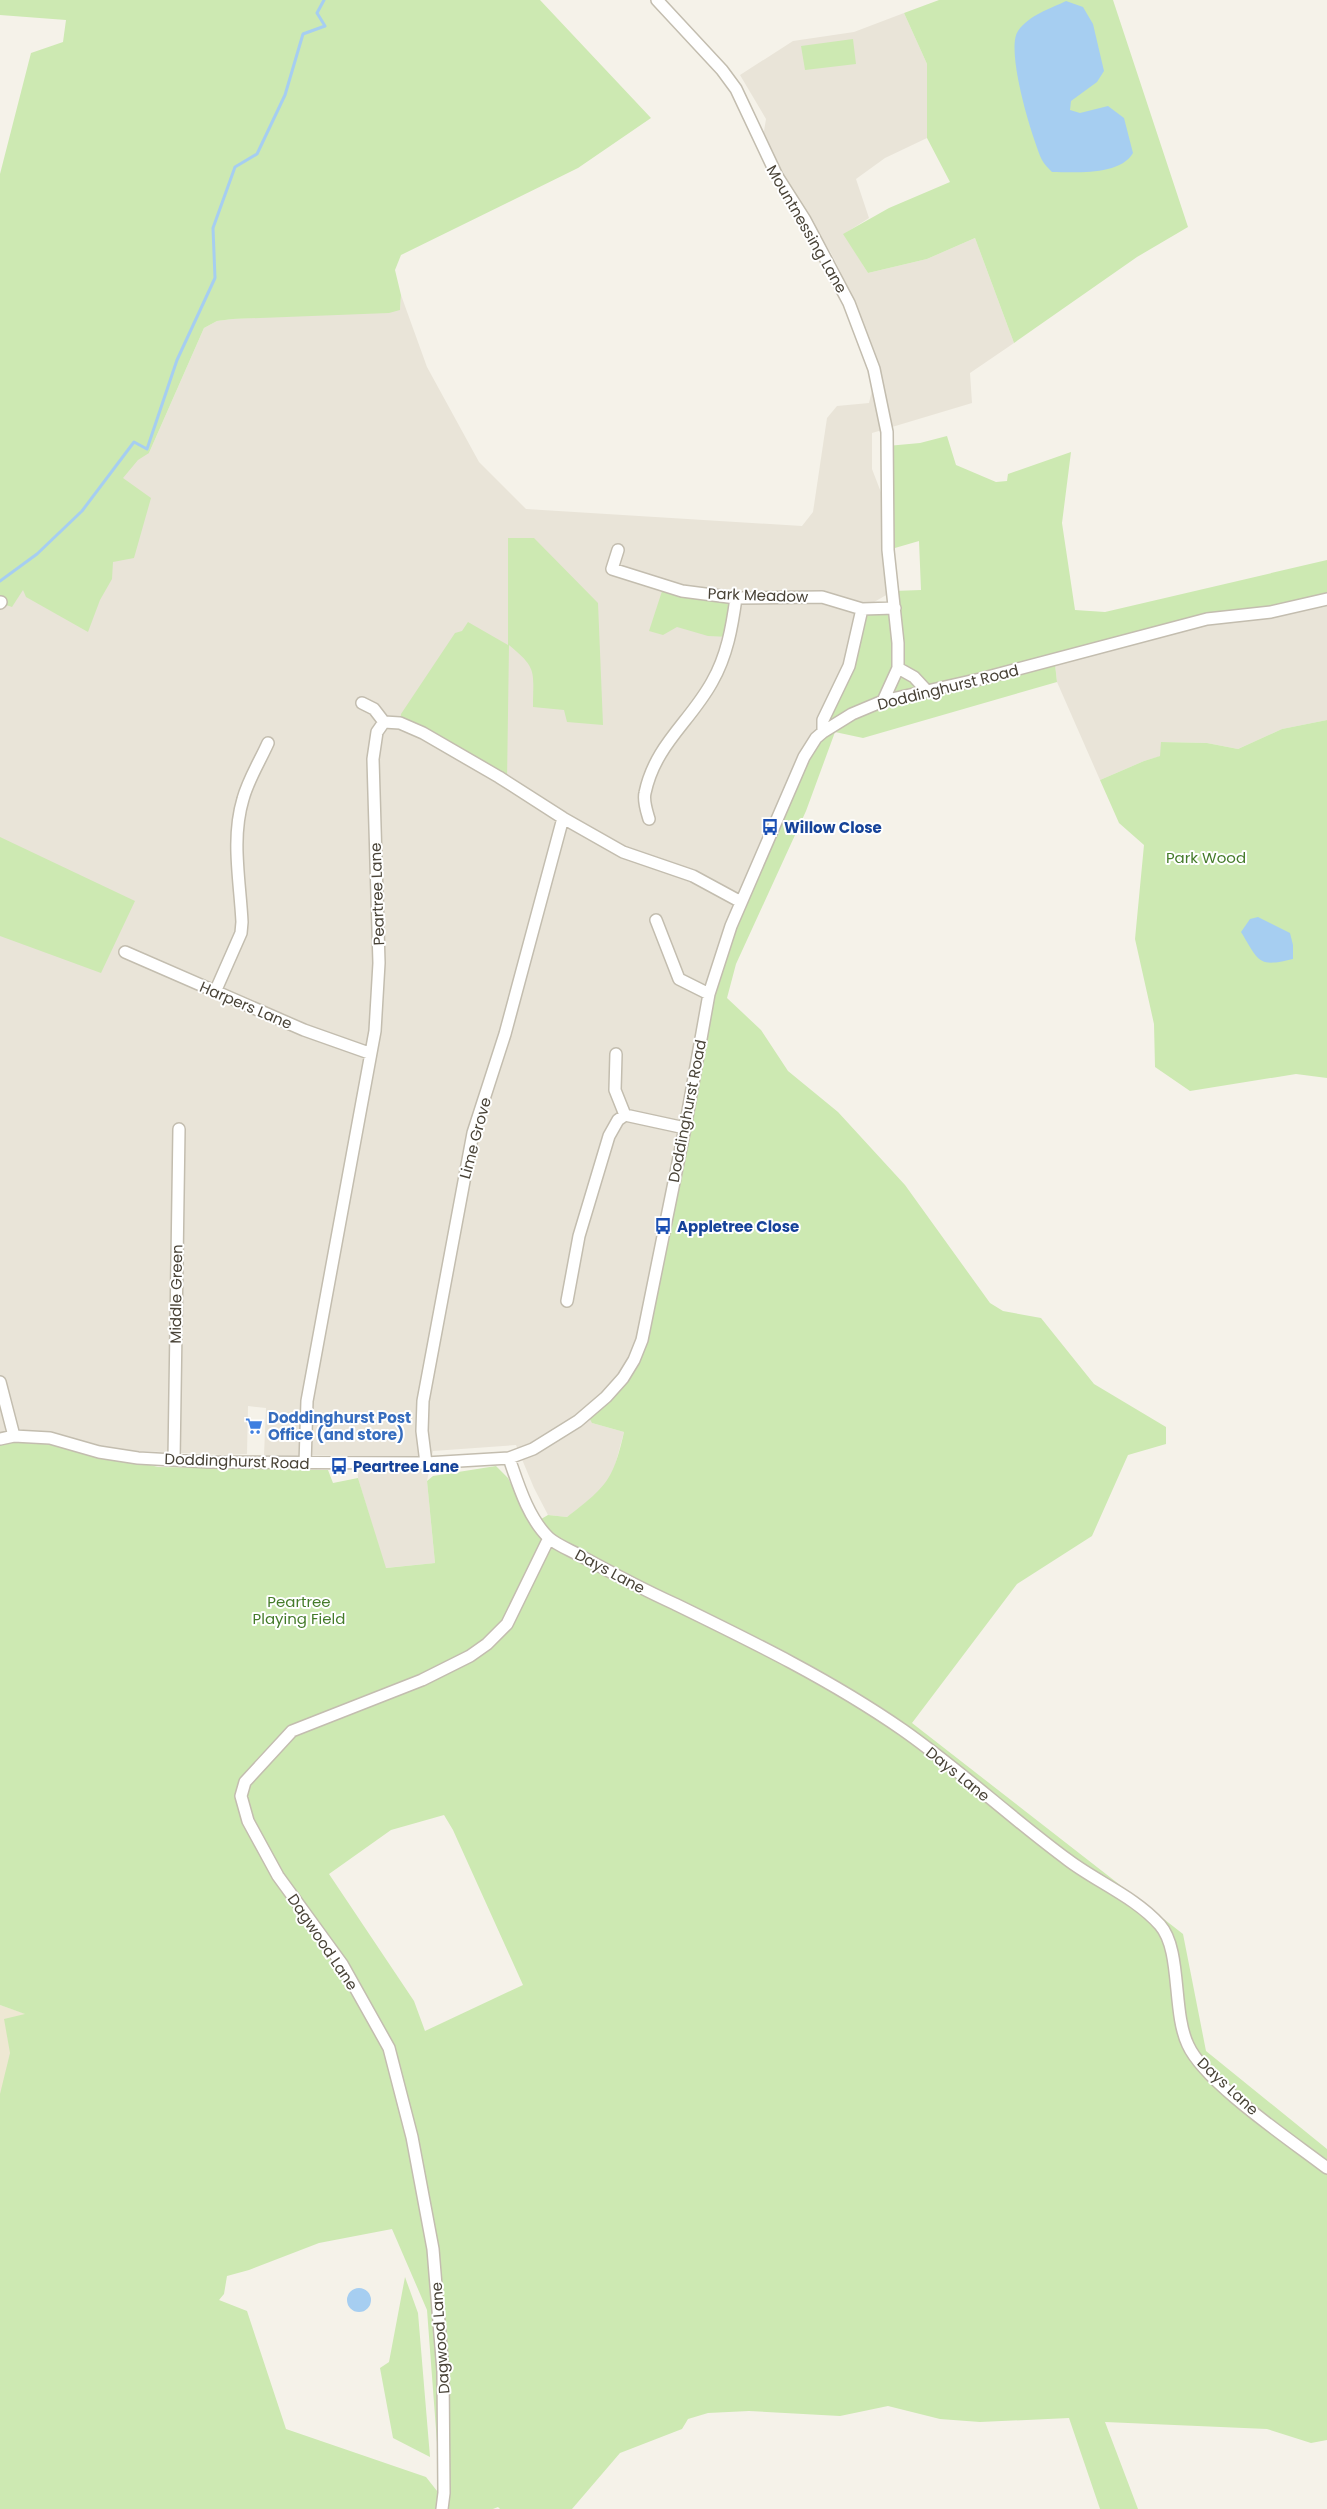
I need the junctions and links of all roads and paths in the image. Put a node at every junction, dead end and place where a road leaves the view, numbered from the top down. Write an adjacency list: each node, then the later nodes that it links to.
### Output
1 (657, 0): 5 (street, Mountnessing Lane)
2 (618, 550): 3 (street, Park Meadow)
3 (736, 598): 6 (street, Park Meadow); 15 (street)
4 (1327, 599): 8 (street, Doddinghurst Road)
5 (895, 608): 6 (street, Park Meadow); 7 (street, Mountnessing Lane)
6 (862, 609): 12 (street)
7 (898, 668): 8 (street); 9 (street, Mountnessing Lane)
8 (927, 691): 9 (street, Doddinghurst Road)
9 (883, 701): 12 (street, Doddinghurst Road)
10 (362, 703): 11 (street)
11 (384, 722): 14 (street); 21 (street, Peartree Lane)
12 (823, 732): 16 (street, Doddinghurst Road)
13 (268, 743): 19 (street)
14 (562, 818): 16 (street); 33 (street, Lime Grove)
15 (649, 820)
16 (741, 902): 20 (street, Doddinghurst Road)
17 (656, 920): 20 (street)
18 (124, 952): 19 (street, Harpers Lane)
19 (215, 992): 21 (street, Harpers Lane)
20 (709, 994): 24 (street, Doddinghurst Road)
21 (369, 1053): 32 (street, Peartree Lane)
22 (616, 1054): 23 (street)
23 (625, 1115): 24 (street); 26 (street)
24 (685, 1128): 30 (street, Doddinghurst Road)
25 (179, 1129): 31 (street, Middle Green)
26 (568, 1301)
27 (0, 1382): 28 (street)
28 (14, 1436): 29 (street, Doddinghurst Road); 31 (street, Doddinghurst Road)
29 (0, 1439)
30 (509, 1458): 33 (street, Doddinghurst Road); 34 (street, Days Lane)
31 (174, 1460): 32 (street, Doddinghurst Road)
32 (306, 1464): 33 (street, Doddinghurst Road)
33 (426, 1464)
34 (549, 1538): 35 (street, Days Lane); 36 (street, Dagwood Lane)
35 (1327, 2168)
36 (442, 2509)

